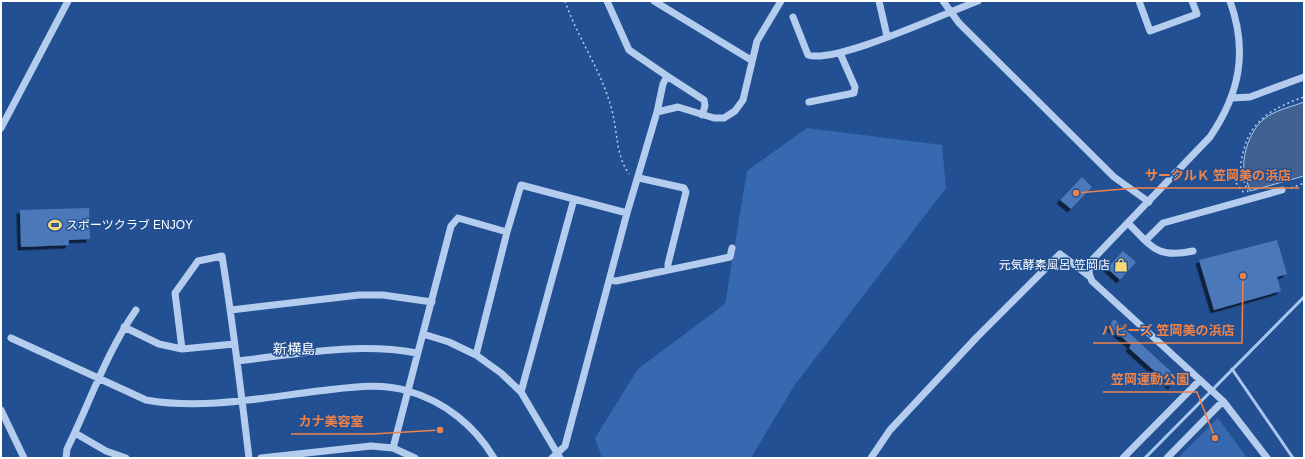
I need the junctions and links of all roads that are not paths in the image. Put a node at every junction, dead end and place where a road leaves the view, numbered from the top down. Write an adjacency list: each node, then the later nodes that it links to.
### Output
1 (68, 1): 22 (street)
2 (607, 1): 16 (street)
3 (654, 1): 15 (street)
4 (781, 1): 15 (street)
5 (879, 1): 13 (street)
6 (943, 1): 11 (street)
7 (978, 1): 11 (street)
8 (1139, 1): 9 (street)
9 (1192, 1)
10 (1230, 1): 18 (street)
11 (950, 12): 13 (street); 26 (street)
12 (793, 17): 14 (street)
13 (887, 36): 14 (street)
14 (840, 53): 19 (street)
15 (751, 60): 21 (street)
16 (667, 76): 20 (street); 21 (street)
17 (1304, 77): 18 (street)
18 (1232, 98): 26 (street)
19 (809, 102)
20 (657, 112): 21 (street); 23 (street)
21 (702, 115)
22 (1, 128)
23 (639, 178): 27 (street); 33 (street)
24 (1282, 190): 30 (street)
25 (574, 199): 27 (street); 29 (street); 50 (street)
26 (1149, 202): 28 (street)
27 (627, 213): 35 (street)
28 (1128, 223): 30 (street); 34 (street)
29 (507, 232): 36 (street); 45 (street)
30 (1146, 240): 32 (street)
31 (732, 248): 33 (street)
32 (1193, 251)
33 (668, 270): 35 (street)
34 (1089, 276): 48 (street); 65 (street)
35 (610, 280): 57 (street)
36 (432, 302): 38 (street); 40 (street)
37 (136, 310): 39 (street)
38 (231, 310): 42 (street); 43 (street)
39 (124, 327): 43 (street); 47 (street)
40 (423, 334): 44 (street); 45 (street)
41 (11, 338): 47 (street)
42 (234, 344): 43 (street); 46 (street)
43 (182, 349)
44 (417, 353): 46 (street); 49 (street)
45 (476, 355): 50 (street)
46 (238, 361): 51 (street)
47 (98, 378): 51 (street); 54 (street)
48 (1200, 380): 52 (street); 66 (street)
49 (408, 390): 51 (street); 55 (street); 64 (street)
50 (521, 392): 57 (street)
51 (242, 400): 61 (street)
52 (1223, 401): 67 (street); 68 (street)
53 (1, 410): 58 (street)
54 (75, 433): 59 (street); 60 (street)
55 (393, 448): 56 (street); 63 (street)
56 (315, 455): 62 (street)
57 (557, 457)
58 (24, 458)
59 (66, 458)
60 (126, 458)
61 (249, 458)
62 (261, 458)
63 (415, 458)
64 (494, 458)
65 (871, 458)
66 (1123, 458)
67 (1167, 458)
68 (1268, 458)

